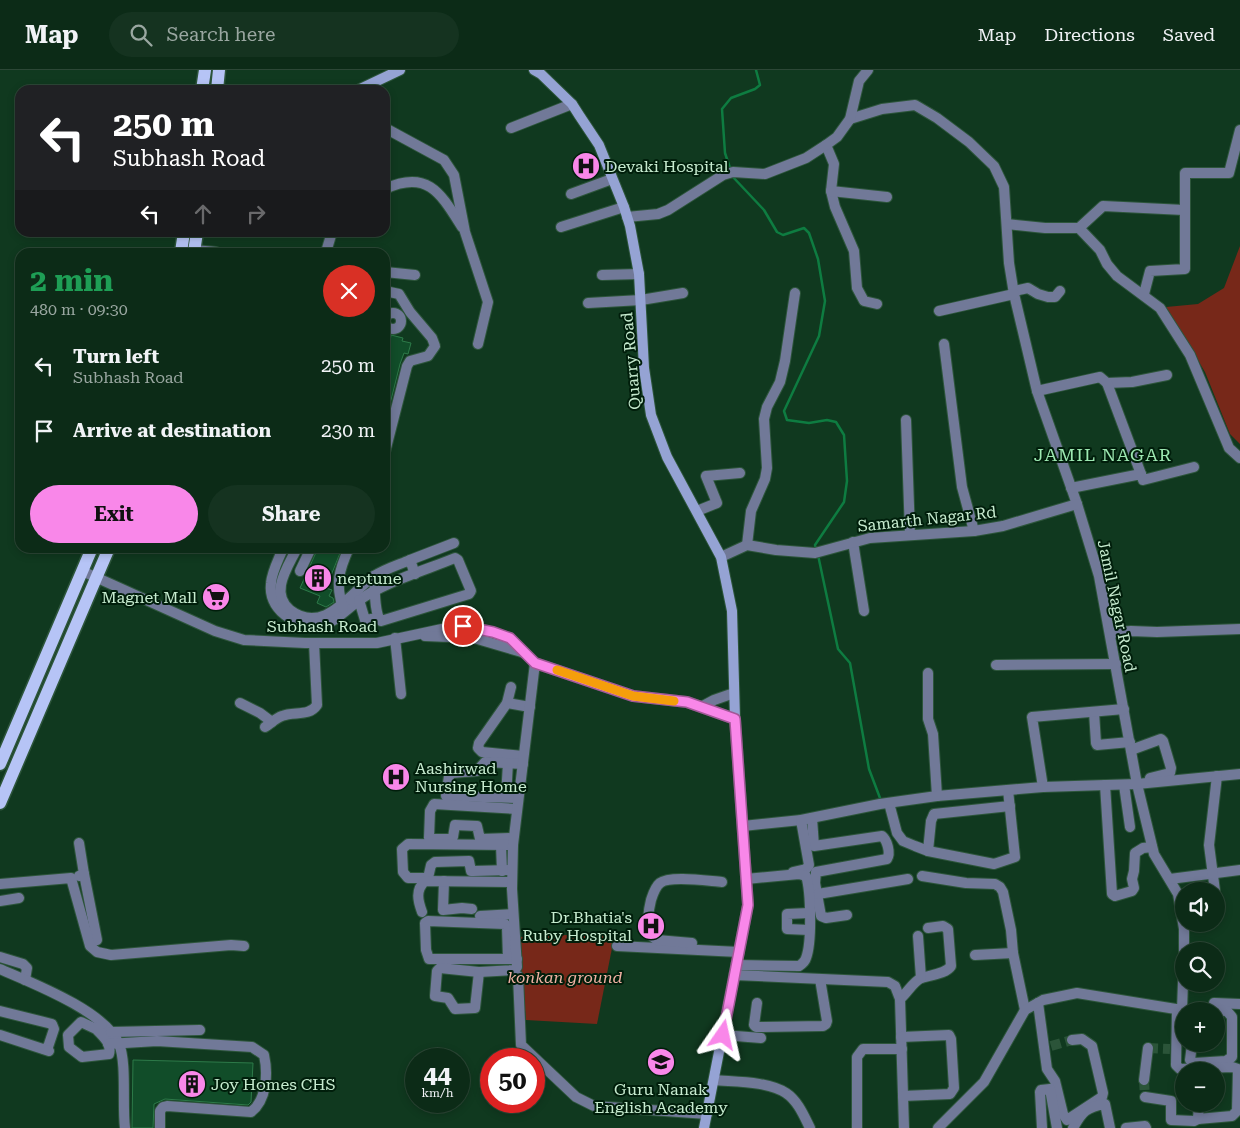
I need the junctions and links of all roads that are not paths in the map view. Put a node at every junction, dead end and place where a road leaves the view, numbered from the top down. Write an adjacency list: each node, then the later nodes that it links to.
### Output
1 (205, 70): 6 (main road)
2 (220, 70): 7 (main road)
3 (400, 70): 8 (main road)
4 (868, 70): 10 (street)
5 (542, 72): 9 (main road, Quarry Road)
6 (203, 85)
7 (217, 85)
8 (368, 85)
9 (572, 104): 11 (street); 15 (main road, Quarry Road)
10 (850, 119): 14 (street); 22 (street, Jamil Nagar Road)
11 (512, 128)
12 (1240, 130): 20 (street)
13 (390, 131): 25 (street)
14 (826, 145): 17 (street); 21 (street)
15 (612, 179): 18 (street); 21 (main road, Quarry Road)
16 (390, 187): 25 (street)
17 (831, 191): 19 (street); 38 (street)
18 (571, 194)
19 (887, 197)
20 (1184, 210): 24 (street); 35 (street)
21 (625, 212): 23 (street); 27 (main road, Quarry Road)
22 (1007, 224): 24 (street); 32 (street, Jamil Nagar Road)
23 (561, 227)
24 (1079, 228): 35 (street)
25 (465, 232): 42 (street)
26 (390, 272): 28 (street)
27 (639, 274): 29 (street); 36 (main road, Quarry Road)
28 (415, 275)
29 (602, 275)
30 (1060, 291): 32 (street)
31 (390, 292): 48 (street)
32 (1014, 292): 39 (street); 46 (street, Jamil Nagar Road)
33 (682, 293): 36 (street)
34 (795, 293): 60 (street)
35 (1144, 294): 49 (street)
36 (641, 300): 37 (street); 55 (main road, Quarry Road)
37 (588, 302)
38 (877, 304)
39 (939, 312)
40 (390, 314): 41 (street)
41 (404, 324)
42 (478, 344)
43 (944, 344): 56 (street)
44 (1167, 375): 45 (street)
45 (1107, 383): 46 (street); 52 (street)
46 (1037, 391): 53 (street, Jamil Nagar Road)
47 (906, 420): 57 (street)
48 (390, 432)
49 (1240, 458)
50 (1194, 467): 52 (street)
51 (740, 473): 55 (street)
52 (1141, 474): 53 (street)
53 (1071, 488): 54 (street, Jamil Nagar Road)
54 (1077, 504): 56 (street, Samarth Nagar Rd); 82 (street, Jamil Nagar Road)
55 (697, 511): 67 (main road, Quarry Road)
56 (974, 530): 57 (street, Samarth Nagar Rd)
57 (910, 534): 58 (street, Samarth Nagar Rd)
58 (853, 542): 60 (street, Samarth Nagar Rd); 79 (street)
59 (454, 543): 68 (street)
60 (748, 545): 67 (street)
61 (90, 553): 70 (main road)
62 (106, 553): 74 (main road)
63 (281, 553): 69 (street)
64 (295, 553): 71 (street)
65 (308, 553): 72 (street)
66 (347, 553): 78 (street)
67 (721, 557): 90 (main road, Quarry Road)
68 (410, 560): 73 (street); 75 (street)
69 (276, 566): 71 (street); 78 (street)
70 (82, 570): 74 (street, Subhash Road); 103 (main road)
71 (287, 570): 78 (street)
72 (300, 571)
73 (415, 574): 76 (street); 80 (street)
74 (96, 576): 84 (street, Subhash Road); 114 (main road)
75 (374, 576): 76 (street); 78 (street)
76 (375, 591): 77 (street); 80 (street)
77 (359, 600): 78 (street); 80 (street)
78 (343, 608)
79 (864, 611)
80 (378, 618)
81 (1240, 629): 82 (street)
82 (1110, 633): 86 (street, Jamil Nagar Road)
83 (395, 638): 84 (street, Subhash Road); 85 (street, Subhash Road); 91 (street)
84 (314, 643): 93 (street)
85 (535, 663): 94 (street); 95 (street)
86 (1116, 664): 87 (street); 96 (street, Jamil Nagar Road)
87 (996, 665)
88 (928, 673): 111 (street)
89 (512, 687): 92 (street)
90 (734, 693): 95 (street); 99 (main road, Quarry Road)
91 (401, 694)
92 (507, 702): 94 (street); 101 (street)
93 (240, 703)
94 (530, 707): 101 (street)
95 (701, 707): 99 (street)
96 (1124, 709): 97 (street); 100 (street, Jamil Nagar Road)
97 (1094, 716): 98 (street); 100 (street); 109 (street)
98 (1106, 718)
99 (735, 719): 119 (main road, Quarry Road)
100 (1130, 746): 106 (street, Jamil Nagar Road); 106 (street)
101 (523, 760): 102 (street); 113 (street)
102 (508, 763): 112 (street); 112 (street)
103 (0, 764)
104 (1240, 774): 105 (street)
105 (1217, 776): 106 (street); 130 (street)
106 (1137, 783): 107 (street); 124 (street, Jamil Nagar Road)
107 (1124, 784): 108 (street); 120 (street)
108 (1103, 785): 109 (street); 124 (street); 140 (street)
109 (1043, 787): 110 (street)
110 (1008, 790): 111 (street); 116 (street)
111 (937, 796): 115 (street)
112 (506, 797): 113 (street)
113 (518, 798): 117 (street)
114 (0, 803)
115 (889, 803): 118 (street); 125 (street)
116 (1010, 806): 125 (street); 125 (street)
117 (517, 809): 121 (street); 121 (street)
118 (807, 819): 119 (street); 129 (street); 141 (street)
119 (743, 826): 129 (main road, Quarry Road)
120 (1130, 827)
121 (513, 841): 123 (street); 126 (street)
122 (79, 843): 128 (street)
123 (501, 845): 126 (street); 126 (street)
124 (1152, 847): 133 (street, Jamil Nagar Road)
125 (928, 851)
126 (507, 870): 136 (street)
127 (1240, 870): 130 (street)
128 (84, 874): 132 (street); 151 (street)
129 (746, 875): 145 (street); 156 (main road, Quarry Road)
130 (1213, 875): 133 (street); 138 (street)
131 (922, 876): 157 (street)
132 (71, 878): 139 (street); 154 (street)
133 (1170, 879): 152 (street, Jamil Nagar Road)
134 (908, 880): 141 (street)
135 (444, 881): 136 (street); 144 (street); 146 (street)
136 (512, 882): 146 (street)
137 (722, 882): 153 (street)
138 (1214, 882)
139 (0, 884)
140 (1107, 889)
141 (818, 894): 147 (street)
142 (19, 898): 143 (street)
143 (0, 901)
144 (422, 912)
145 (809, 913): 149 (street); 149 (street)
146 (513, 914): 160 (street)
147 (847, 915)
148 (928, 928): 166 (street)
149 (809, 930): 162 (street)
150 (918, 936): 166 (street)
151 (97, 940)
152 (1184, 942)
153 (695, 945): 155 (street); 156 (street)
154 (244, 946)
155 (616, 946)
156 (739, 952): 162 (main road, Quarry Road)
157 (1013, 953): 158 (street); 174 (street)
158 (975, 955)
159 (0, 957): 167 (street)
160 (512, 959): 160 (street); 163 (street)
161 (0, 969): 167 (street)
162 (735, 970): 165 (street); 180 (main road, Quarry Road)
163 (478, 972): 163 (street)
164 (518, 976): 198 (street)
165 (820, 978): 168 (street); 169 (street)
166 (921, 978): 168 (street)
167 (25, 980): 177 (street)
168 (900, 999): 181 (street)
169 (757, 1003)
170 (1038, 1003): 173 (street); 174 (street); 184 (street)
171 (1225, 1003): 172 (street)
172 (1240, 1004)
173 (1175, 1009)
174 (1025, 1010): 207 (street)
175 (1225, 1011): 189 (street)
176 (0, 1012): 179 (street)
177 (97, 1025): 178 (street); 185 (street); 186 (street); 186 (street)
178 (200, 1030)
179 (0, 1035)
180 (723, 1035): 183 (street); 192 (main road, Quarry Road)
181 (901, 1037): 188 (street); 194 (street)
182 (1175, 1037): 190 (street, Jamil Nagar Road)
183 (761, 1038)
184 (1072, 1040)
185 (119, 1043): 186 (street); 200 (street); 202 (street)
186 (108, 1044)
187 (1148, 1048): 193 (street)
188 (902, 1049): 194 (street); 205 (street)
189 (1191, 1052)
190 (1175, 1062)
191 (1225, 1068): 199 (street)
192 (714, 1080): 198 (main road, Quarry Road); 204 (street)
193 (1144, 1080)
194 (903, 1096): 206 (street)
195 (128, 1097): 201 (street)
196 (1145, 1097): 199 (street)
197 (1198, 1112): 199 (street)
198 (707, 1114): 203 (main road, Quarry Road)
199 (1198, 1119)
200 (125, 1128)
201 (130, 1128)
202 (160, 1128)
203 (704, 1128)
204 (810, 1128)
205 (857, 1128)
206 (904, 1128)
207 (938, 1128)
208 (1042, 1128): 209 (street)
209 (1057, 1128)
210 (1073, 1128): 211 (street)
211 (1110, 1128)
212 (1126, 1128): 213 (street)
213 (1146, 1128)

